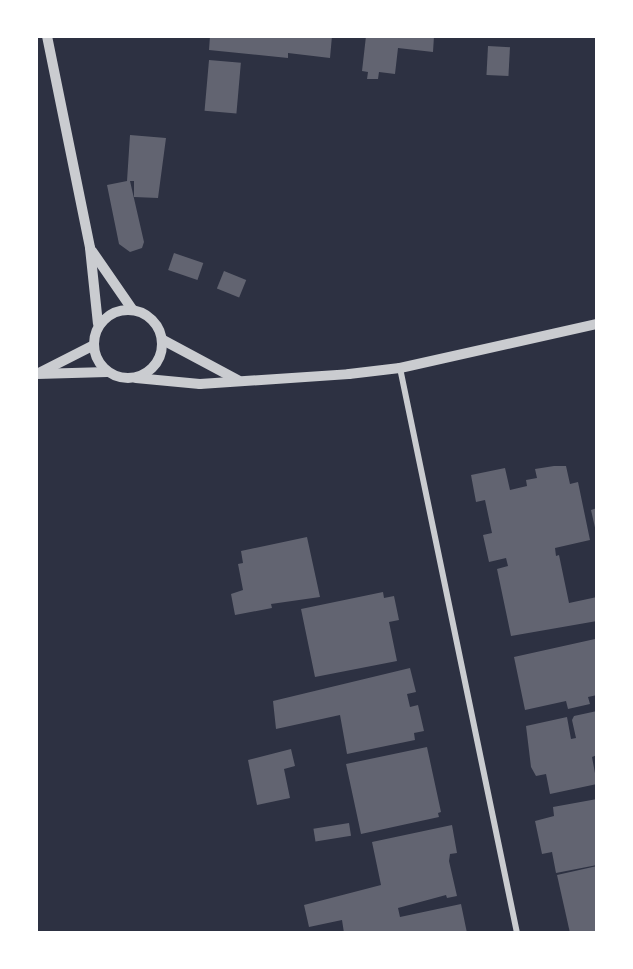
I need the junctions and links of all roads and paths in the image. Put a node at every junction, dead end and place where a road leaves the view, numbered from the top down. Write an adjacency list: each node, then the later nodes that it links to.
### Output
1 (47, 36): 2 (street)
2 (90, 248): 3 (street); 4 (street)
3 (132, 309): 4 (street); 6 (street)
4 (98, 324): 7 (street)
5 (597, 324): 8 (street)
6 (163, 340): 11 (street); 12 (street)
7 (92, 346): 9 (street); 10 (street)
8 (400, 368): 12 (street); 13 (street)
9 (107, 372): 10 (street); 11 (street)
10 (36, 374)
11 (136, 378): 12 (street)
12 (241, 381)
13 (517, 933)

